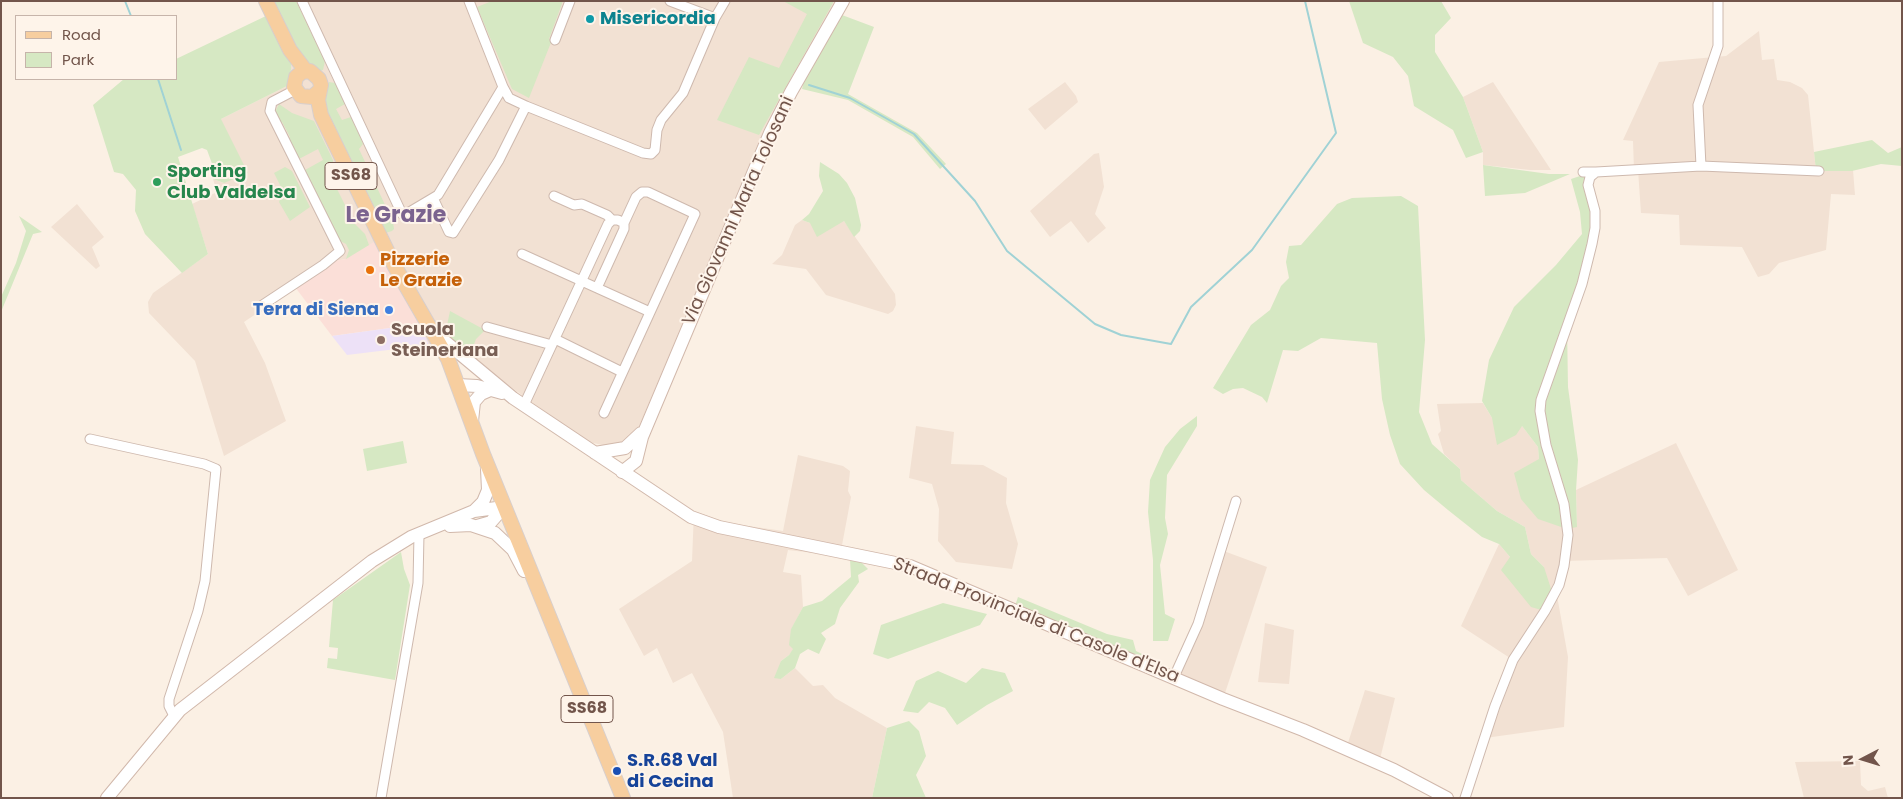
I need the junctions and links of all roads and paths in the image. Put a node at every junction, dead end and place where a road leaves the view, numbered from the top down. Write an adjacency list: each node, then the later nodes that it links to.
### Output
1 (266, 1): 12 (main road, SS68)
2 (302, 1): 11 (street)
3 (469, 1): 13 (street)
4 (570, 1): 10 (street)
5 (670, 1): 9 (street)
6 (725, 1): 9 (street)
7 (843, 1): 41 (main road, Via Giovanni Maria Tolosani)
8 (1718, 1): 16 (street)
9 (715, 18): 15 (street)
10 (555, 40)
11 (334, 70): 14 (street); 21 (street)
12 (299, 79): 14 (main road, SS68); 14 (main road, SS68); 27 (street)
13 (503, 87): 15 (street); 21 (street)
14 (316, 89): 30 (main road, SS68)
15 (526, 106): 21 (street)
16 (1701, 166): 17 (street); 19 (street)
17 (1819, 171)
18 (1583, 172): 19 (street)
19 (1596, 172): 58 (street)
20 (554, 196): 22 (street)
21 (434, 200)
22 (612, 220): 23 (street); 25 (street)
23 (624, 222): 26 (street); 28 (street)
24 (522, 254): 25 (street)
25 (582, 281): 26 (street); 31 (street)
26 (597, 288): 28 (street)
27 (261, 306)
28 (650, 312): 32 (street)
29 (487, 326): 31 (street)
30 (433, 332): 33 (main road); 34 (main road, SS68)
31 (554, 342): 32 (street); 37 (street)
32 (622, 372): 38 (street)
33 (481, 373): 34 (main road); 36 (main road)
34 (458, 384): 35 (main road); 39 (main road, SS68)
35 (490, 390): 36 (main road); 39 (main road)
36 (513, 398): 37 (main road, Strada Provinciale di Casole d'Elsa)
37 (524, 406): 42 (main road, Strada Provinciale di Casole d'Elsa)
38 (604, 413)
39 (472, 426): 43 (main road, SS68)
40 (90, 439): 53 (street)
41 (634, 450): 42 (main road); 44 (main road, Via Giovanni Maria Tolosani); 45 (main road)
42 (595, 453): 44 (main road, Strada Provinciale di Casole d'Elsa)
43 (483, 454): 47 (main road, SS68); 48 (main road)
44 (622, 472): 45 (main road, Strada Provinciale di Casole d'Elsa)
45 (648, 489): 52 (main road, Strada Provinciale di Casole d'Elsa)
46 (1236, 502): 52 (street)
47 (504, 507): 48 (main road); 49 (main road); 51 (main road, SS68)
48 (474, 511): 50 (main road)
49 (476, 526): 50 (main road); 51 (main road)
50 (424, 532): 53 (main road); 55 (street)
51 (558, 638): 56 (main road, SS68)
52 (1174, 678): 57 (main road, Strada Provinciale di Casole d'Elsa)
53 (174, 716): 54 (main road)
54 (107, 798)
55 (382, 798)
56 (623, 798)
57 (1447, 798)
58 (1465, 798)

